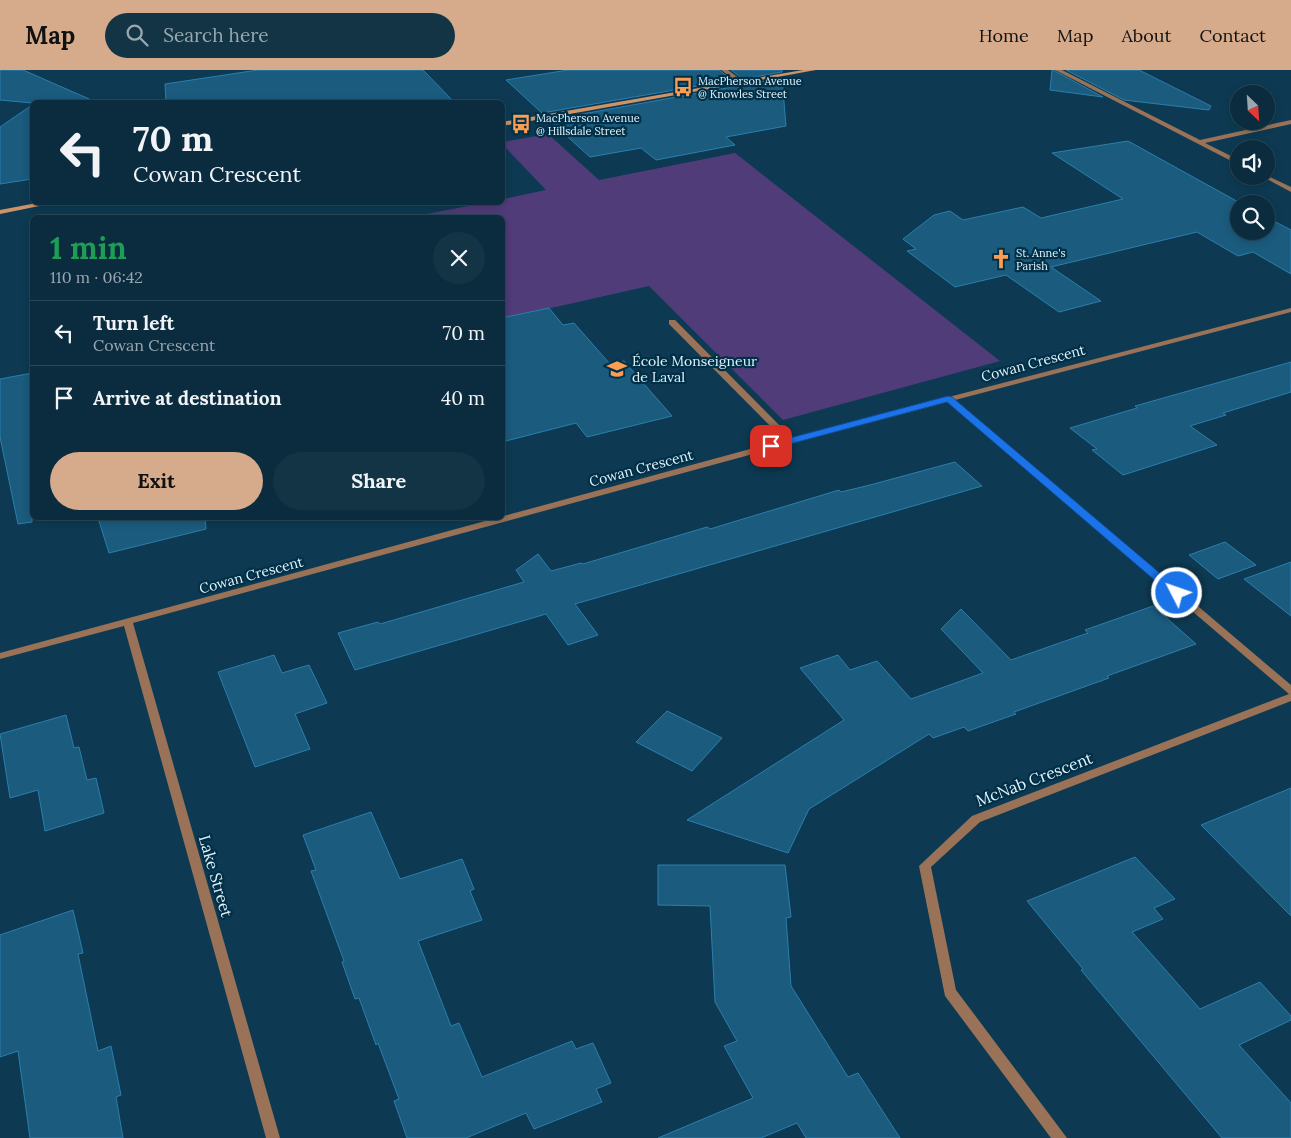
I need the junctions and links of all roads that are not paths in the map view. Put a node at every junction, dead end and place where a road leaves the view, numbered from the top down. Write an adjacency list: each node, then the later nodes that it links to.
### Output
1 (724, 70): 4 (street)
2 (813, 70): 4 (street)
3 (1058, 70): 7 (street)
4 (741, 82): 6 (street)
5 (1291, 122): 7 (street)
6 (505, 123)
7 (1200, 142): 8 (street)
8 (1230, 158)
9 (1275, 182): 10 (street)
10 (1291, 190)
11 (39, 205): 12 (street)
12 (0, 212)
13 (1291, 310): 15 (street, Cowan Crescent)
14 (672, 322): 16 (street)
15 (948, 399): 16 (street, Cowan Crescent); 21 (street)
16 (790, 441): 17 (street, Cowan Crescent)
17 (505, 519)
18 (501, 520): 19 (street, Cowan Crescent)
19 (128, 622): 20 (street, Cowan Crescent); 23 (street, Lake Street)
20 (0, 656)
21 (1291, 691)
22 (1291, 697): 24 (street, McNab Crescent)
23 (273, 1138)
24 (1060, 1138)

